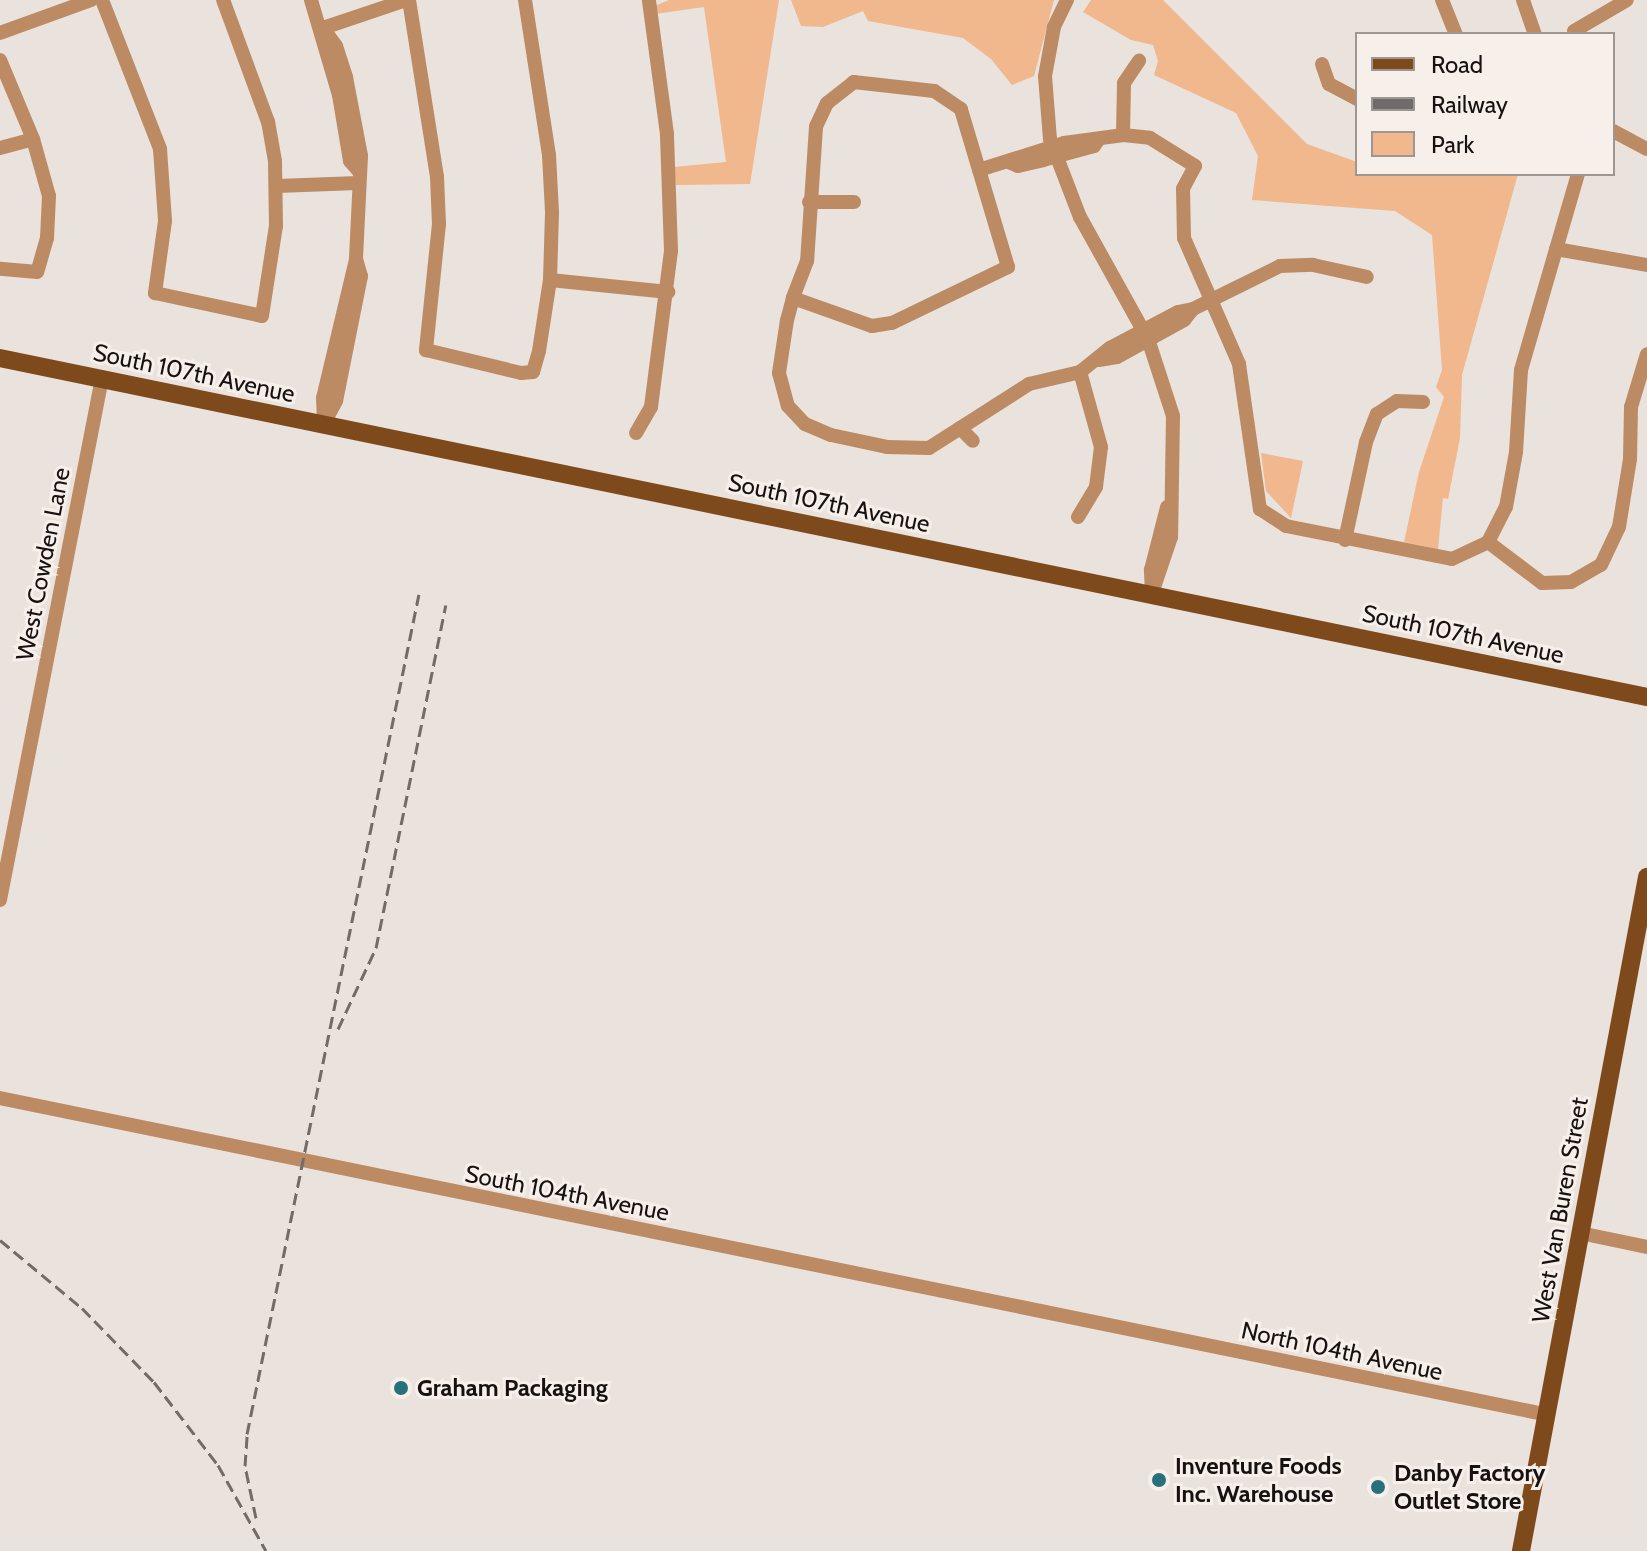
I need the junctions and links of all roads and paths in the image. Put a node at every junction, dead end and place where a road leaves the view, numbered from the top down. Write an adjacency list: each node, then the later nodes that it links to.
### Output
1 (91, 0): 16 (street)
2 (102, 0): 30 (street)
3 (223, 0): 30 (street)
4 (311, 0): 12 (street)
5 (408, 0): 12 (street); 37 (street)
6 (525, 0): 37 (street)
7 (649, 0): 38 (street)
8 (1067, 0): 26 (street)
9 (1442, 0): 14 (street)
10 (1523, 0): 15 (street)
11 (1627, 0): 13 (street)
12 (323, 28): 28 (street)
13 (1574, 31)
14 (1455, 32)
15 (1534, 32)
16 (0, 33)
17 (0, 60): 23 (street)
18 (1139, 61): 22 (street)
19 (1322, 64): 20 (street)
20 (1355, 98)
21 (1615, 134): 25 (street)
22 (1123, 135): 26 (street); 40 (street)
23 (33, 139): 24 (street); 35 (street)
24 (0, 148)
25 (1647, 149)
26 (1053, 151): 27 (street); 41 (street)
27 (979, 170): 31 (street); 39 (street)
28 (358, 176): 30 (street); 47 (street)
29 (1577, 180): 33 (street)
30 (277, 186)
31 (809, 202): 32 (street); 39 (street)
32 (854, 202)
33 (1556, 249): 34 (street); 53 (street)
34 (1647, 265)
35 (0, 269)
36 (1367, 277): 40 (street)
37 (550, 280): 38 (street)
38 (668, 292): 49 (street)
39 (793, 298): 48 (street)
40 (1210, 300): 41 (street); 52 (street)
41 (1146, 335): 44 (street); 54 (street)
42 (1647, 354): 53 (street)
43 (0, 358): 45 (main road, South 107th Avenue)
44 (1080, 372): 48 (street); 51 (street)
45 (102, 378): 47 (main road, South 107th Avenue); 57 (street, West Cowden Lane)
46 (1423, 402): 52 (street)
47 (324, 424): 54 (main road, South 107th Avenue)
48 (960, 428): 50 (street)
49 (636, 433)
50 (973, 441)
51 (1078, 517)
52 (1345, 540): 53 (street)
53 (1488, 542)
54 (1152, 593): 55 (main road, South 107th Avenue)
55 (1647, 697)
56 (1647, 877): 59 (main road, West Van Buren Street)
57 (0, 900)
58 (0, 1098): 61 (street, South 104th Avenue)
59 (1580, 1233): 60 (street); 62 (main road, West Van Buren Street)
60 (1647, 1247)
61 (1127, 1330): 62 (street, North 104th Avenue)
62 (1548, 1415): 63 (main road, West Van Buren Street)
63 (1521, 1551)

